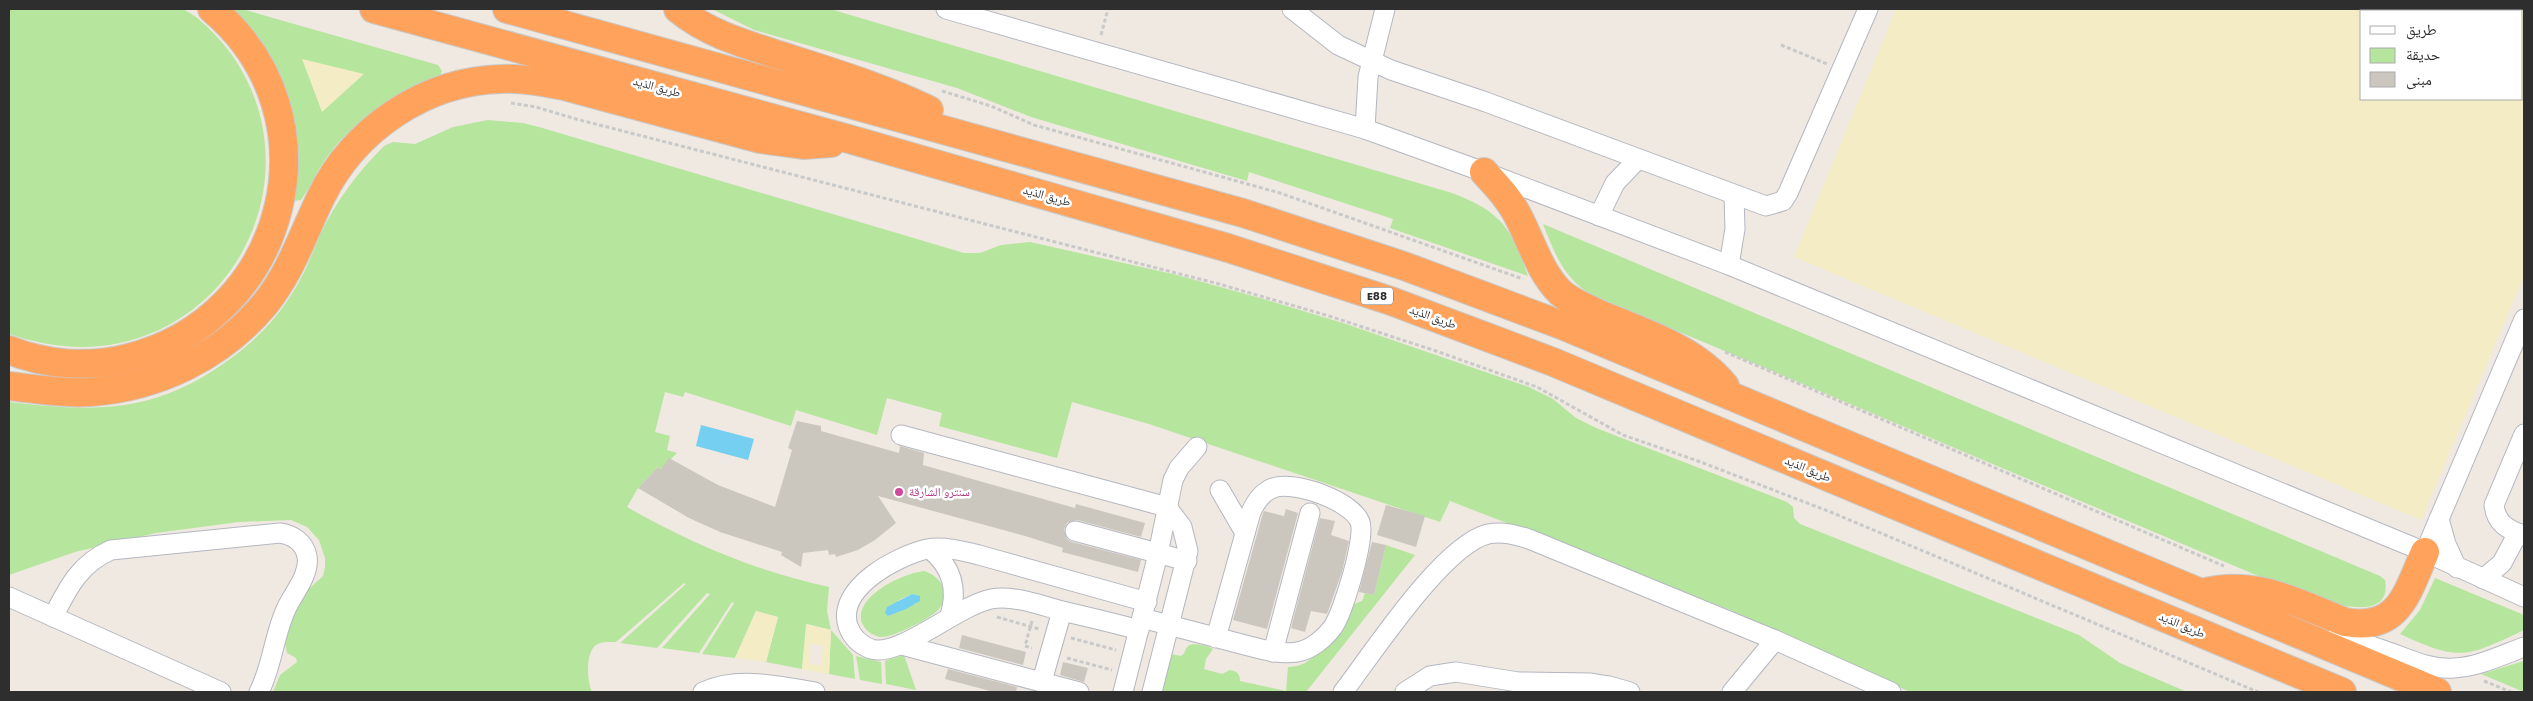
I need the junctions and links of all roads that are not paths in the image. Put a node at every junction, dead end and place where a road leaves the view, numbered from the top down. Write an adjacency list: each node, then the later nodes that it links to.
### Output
1 (212, 9): 19 (highway)
2 (374, 9): 11 (highway, طريق الذيد / E88)
3 (507, 9): 12 (highway)
4 (678, 9): 12 (highway)
5 (946, 9): 10 (street)
6 (1292, 9): 9 (street)
7 (1868, 9): 15 (street)
8 (1382, 11): 9 (street)
9 (1371, 62): 10 (street); 13 (street)
10 (1365, 129): 14 (street)
11 (849, 140): 20 (highway); 66 (highway, طريق الذيد / E88)
12 (988, 141): 21 (highway)
13 (1638, 159): 15 (street); 16 (street)
14 (1484, 172): 16 (street); 21 (highway)
15 (1734, 195): 17 (street)
16 (1599, 216): 17 (street)
17 (1729, 265): 33 (street)
18 (2524, 319): 28 (street)
19 (9, 350)
20 (9, 386)
21 (1734, 397): 38 (highway)
22 (2524, 434): 31 (street)
23 (901, 435): 26 (street)
24 (1197, 447): 26 (street)
25 (1220, 490): 30 (street)
26 (1167, 507): 34 (street); 35 (street)
27 (1310, 513): 51 (street)
28 (2439, 519): 33 (street); 36 (street)
29 (1074, 531): 34 (street)
30 (1245, 532): 46 (street); 51 (street)
31 (2521, 534): 37 (street)
32 (930, 549): 42 (street); 43 (street); 49 (street)
33 (2425, 552): 36 (street); 38 (highway)
34 (1158, 554): 35 (street); 43 (street)
35 (1187, 561): 45 (street)
36 (2457, 568): 37 (street)
37 (2483, 579): 39 (street)
38 (2200, 593): 48 (highway)
39 (2524, 597)
40 (9, 598): 44 (street)
41 (1056, 609): 42 (street); 43 (street); 52 (street)
42 (950, 616): 49 (street)
43 (1143, 616): 45 (street); 59 (street)
44 (53, 617): 54 (street); 55 (street)
45 (1171, 626): 46 (street); 60 (street)
46 (1216, 638): 51 (street)
47 (1774, 640): 61 (street); 64 (street); 65 (street)
48 (2315, 640): 50 (street); 67 (highway)
49 (902, 644): 52 (street)
50 (2524, 647)
51 (1273, 652)
52 (1037, 680): 58 (street)
53 (1605, 689): 62 (street); 63 (street)
54 (221, 692)
55 (259, 692)
56 (703, 692): 57 (street)
57 (815, 692)
58 (1079, 692)
59 (1123, 692)
60 (1152, 692)
61 (1343, 692)
62 (1406, 692)
63 (1630, 692)
64 (1732, 692)
65 (1891, 692)
66 (2342, 692)
67 (2438, 692)

